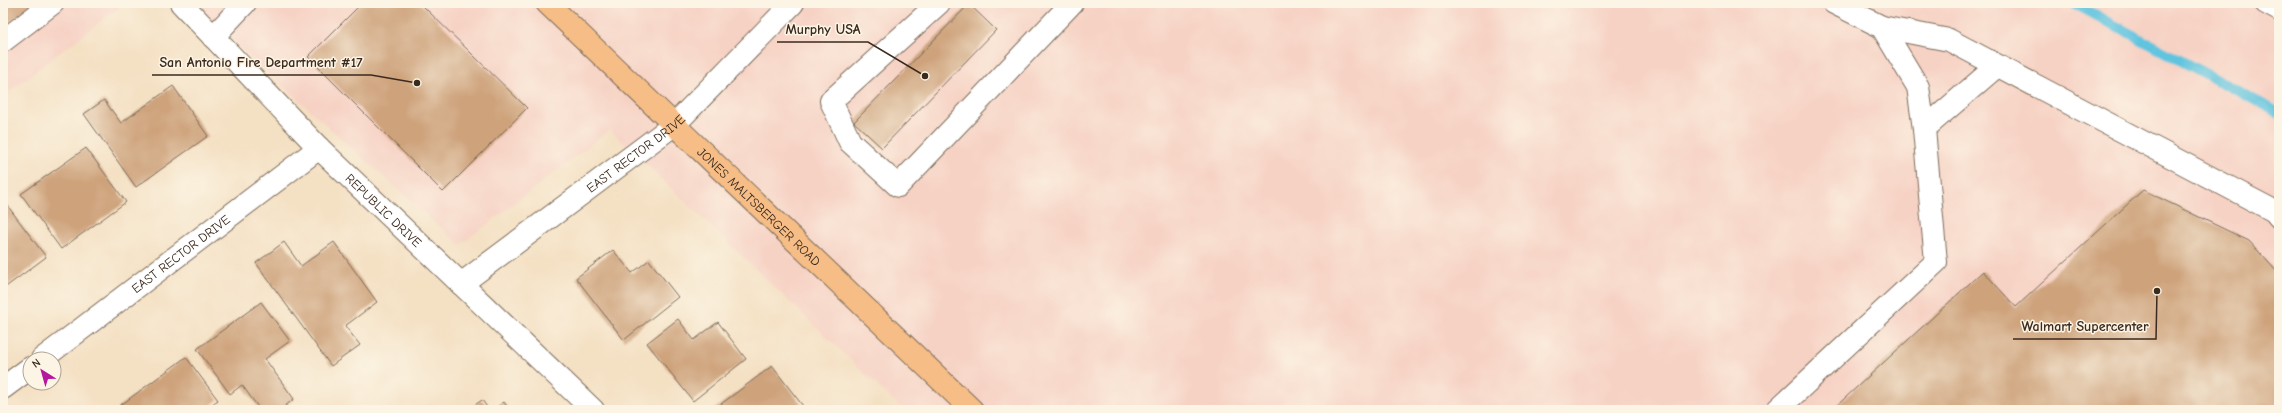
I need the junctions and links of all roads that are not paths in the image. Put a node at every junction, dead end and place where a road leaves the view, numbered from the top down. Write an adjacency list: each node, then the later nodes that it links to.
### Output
1 (53, 3): 13 (street)
2 (181, 3): 12 (street, REPUBLIC DRIVE)
3 (245, 3): 12 (street)
4 (547, 3): 15 (main road, JONES MALTSBERGER ROAD)
5 (793, 3): 15 (street, EAST RECTOR DRIVE)
6 (939, 3): 7 (street)
7 (1072, 3)
8 (1834, 3): 11 (street)
9 (2266, 3): 10 (street)
10 (2279, 10)
11 (1882, 27): 14 (street); 16 (street)
12 (213, 37): 17 (street, REPUBLIC DRIVE)
13 (3, 41)
14 (1997, 66): 16 (street); 18 (street)
15 (675, 124): 19 (street, EAST RECTOR DRIVE); 24 (main road, JONES MALTSBERGER ROAD)
16 (1924, 129): 25 (street)
17 (320, 148): 19 (street, REPUBLIC DRIVE); 20 (street, EAST RECTOR DRIVE)
18 (2279, 217)
19 (462, 284): 23 (street, REPUBLIC DRIVE)
20 (53, 351)
21 (22, 374): 22 (street)
22 (3, 388)
23 (593, 410)
24 (972, 410)
25 (1777, 410)

